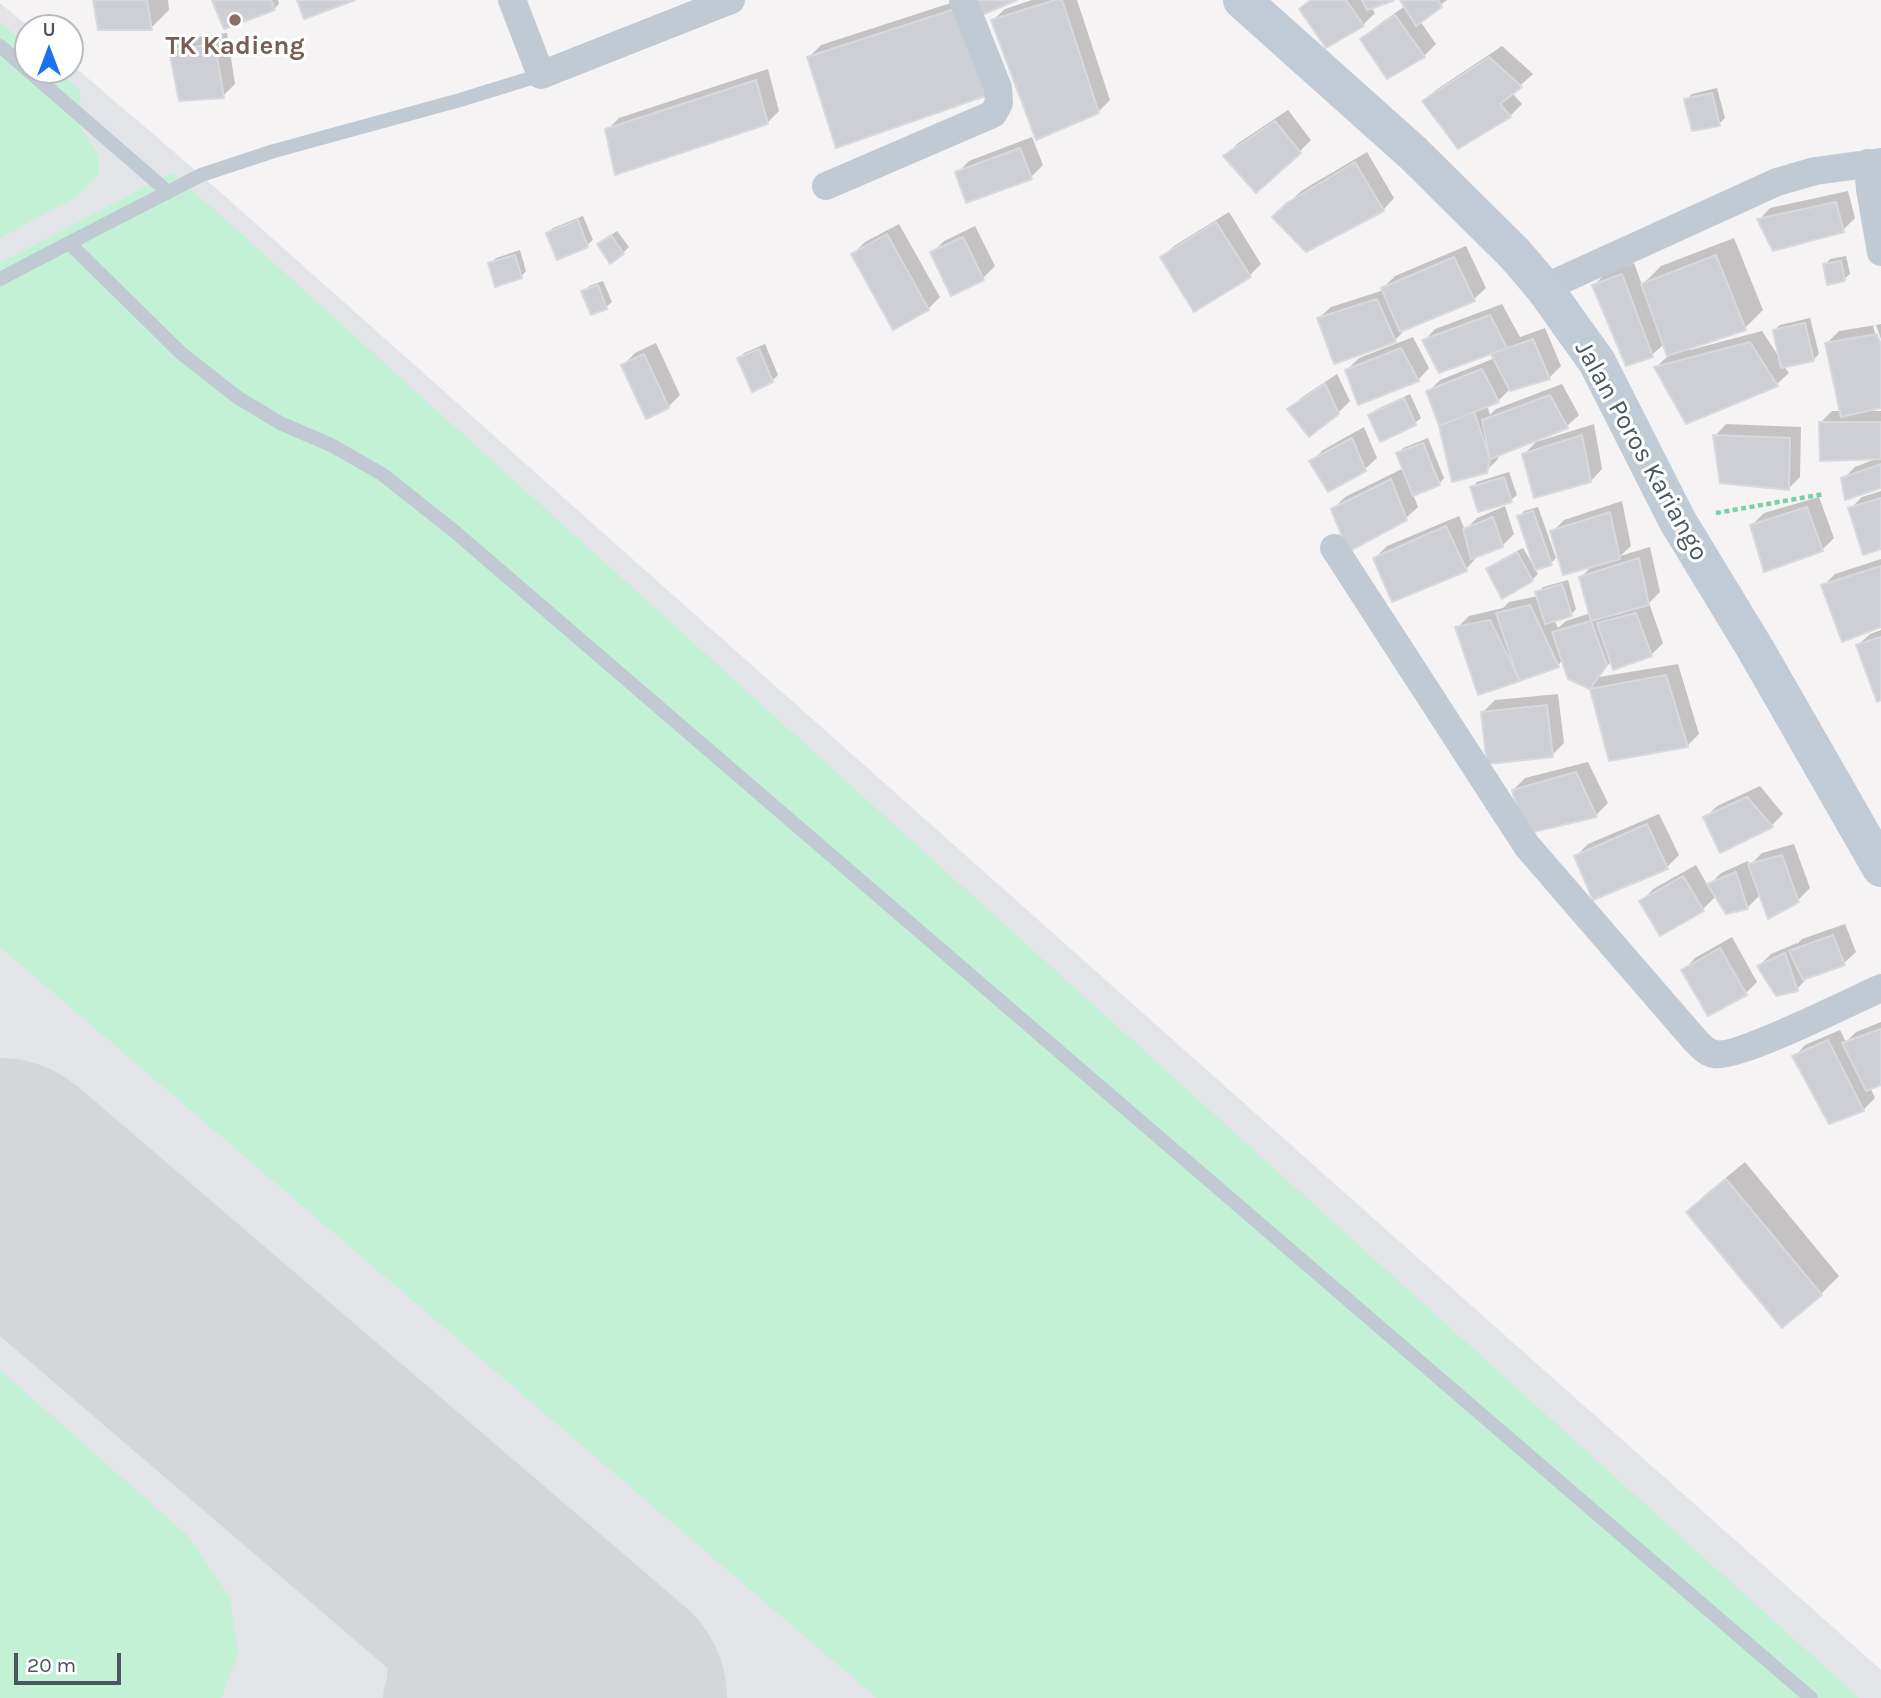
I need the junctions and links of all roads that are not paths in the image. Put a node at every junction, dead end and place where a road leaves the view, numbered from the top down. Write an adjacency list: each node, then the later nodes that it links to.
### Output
1 (512, 0): 6 (street)
2 (963, 0): 8 (street)
3 (1242, 0): 13 (main road, Jalan Poros Kariango)
4 (724, 2): 6 (street)
5 (0, 46): 9 (lane)
6 (541, 75): 9 (lane)
7 (1874, 163): 11 (street); 13 (street)
8 (825, 186)
9 (168, 192): 10 (lane)
10 (69, 243): 12 (lane); 17 (lane)
11 (1881, 253)
12 (0, 279)
13 (1544, 289): 15 (main road, Jalan Poros Kariango)
14 (1334, 548): 16 (street)
15 (1881, 868)
16 (1881, 988)
17 (1811, 1698)

